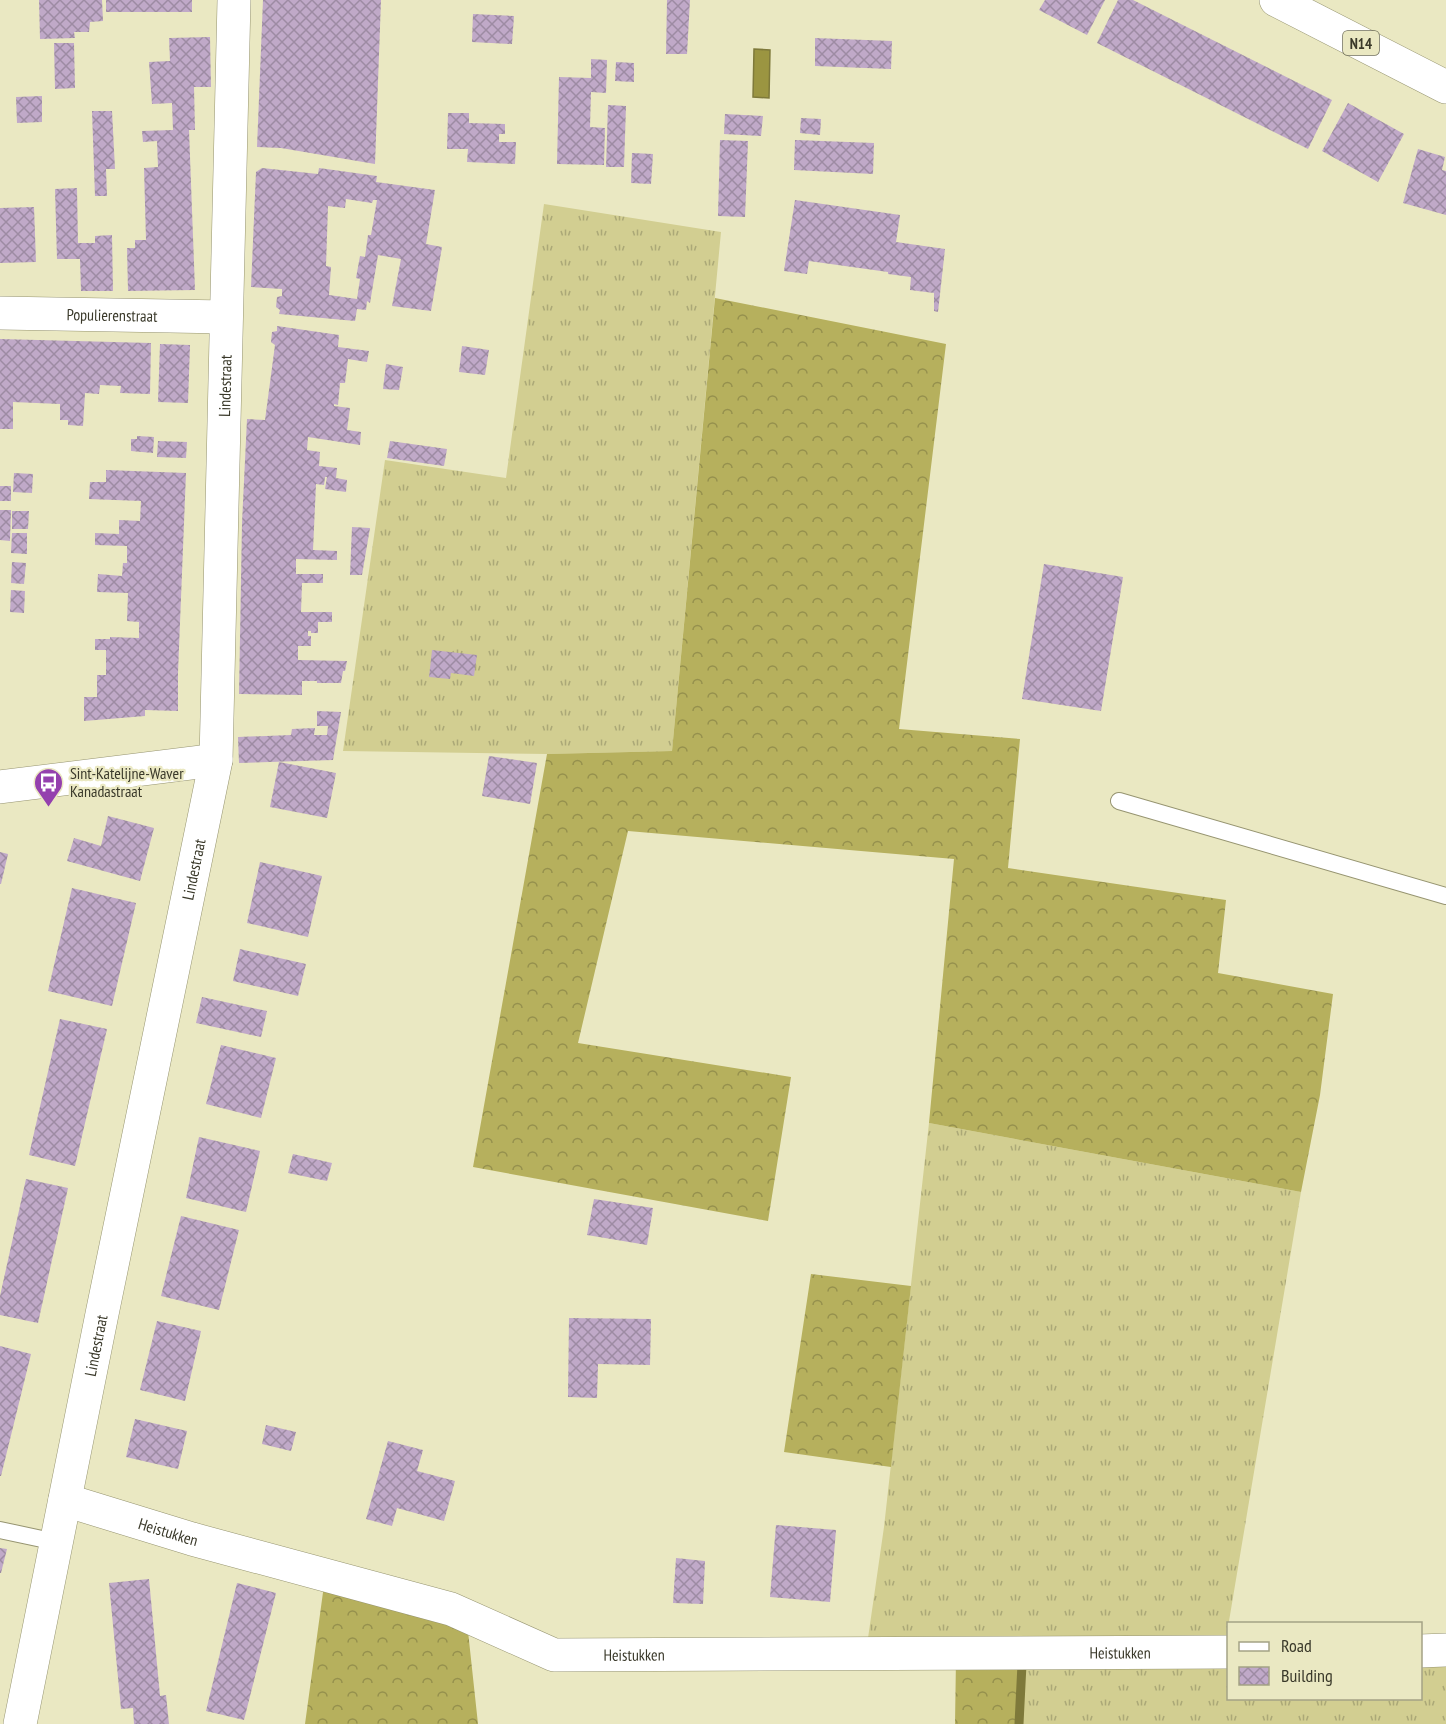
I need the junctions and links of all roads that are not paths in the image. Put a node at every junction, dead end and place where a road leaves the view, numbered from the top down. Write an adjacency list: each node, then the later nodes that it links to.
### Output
1 (234, 0): 5 (street, Lindestraat)
2 (1276, 0): 3 (street, N14)
3 (1446, 87)
4 (0, 313): 5 (street, Populierenstraat)
5 (226, 317): 6 (street, Lindestraat)
6 (216, 760): 7 (street); 10 (street, Lindestraat)
7 (0, 787)
8 (1119, 801): 9 (lane)
9 (1446, 896)
10 (65, 1500): 12 (street, Lindestraat); 15 (street, Heistukken)
11 (0, 1530): 12 (lane)
12 (56, 1542): 16 (street, Lindestraat)
13 (1422, 1650): 14 (street)
14 (1446, 1650)
15 (1227, 1652)
16 (20, 1724)

